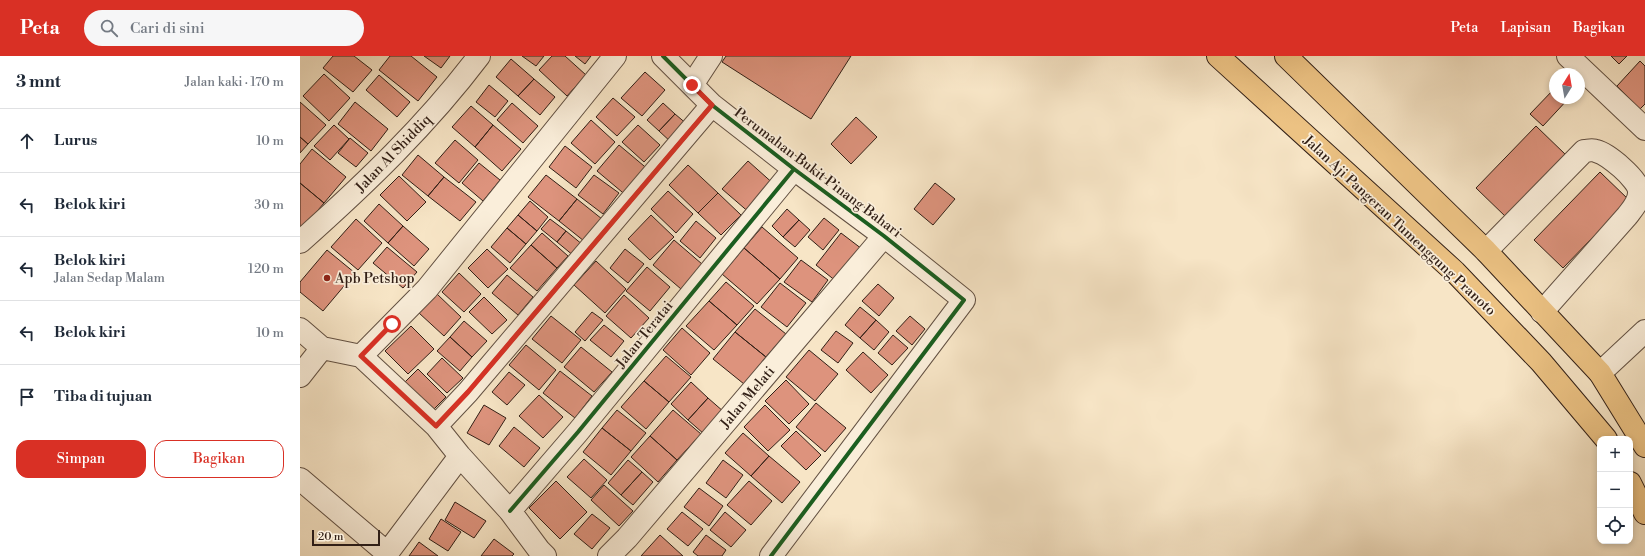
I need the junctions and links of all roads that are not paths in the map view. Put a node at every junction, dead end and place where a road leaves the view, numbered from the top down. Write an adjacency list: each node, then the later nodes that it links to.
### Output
1 (479, 56): 13 (street, Jalan Al Shiddiq)
2 (615, 56): 19 (street)
3 (663, 56): 8 (street, Perumahan Bukit Pinang Bahari)
4 (711, 56): 8 (street)
5 (1218, 56): 23 (main road, Jalan Aji Pangeran Tumenggung Pranoto)
6 (1286, 56): 14 (main road)
7 (1568, 56): 10 (street)
8 (692, 85): 9 (street, Perumahan Bukit Pinang Bahari)
9 (712, 105): 11 (street, Perumahan Bukit Pinang Bahari); 22 (street)
10 (1645, 129)
11 (794, 169): 12 (street, Perumahan Bukit Pinang Bahari); 28 (street, Jalan Teratai)
12 (884, 236): 32 (street, Jalan Melati); 33 (street, Perumahan Bukit Pinang Bahari)
13 (300, 242)
14 (1486, 251): 15 (main road); 15 (street)
15 (1542, 312): 20 (main road)
16 (300, 329): 18 (street)
17 (1645, 331): 20 (street)
18 (322, 348): 19 (street); 21 (street)
19 (361, 356): 22 (street)
20 (1600, 373): 24 (main road)
21 (300, 376)
22 (436, 426): 25 (street)
23 (1603, 436)
24 (1645, 446)
25 (460, 456): 28 (street); 31 (street)
26 (300, 479): 31 (street)
27 (1633, 489): 29 (main road)
28 (510, 511): 30 (street)
29 (1645, 512)
30 (540, 554)
31 (386, 555)
32 (609, 556)
33 (771, 556)

